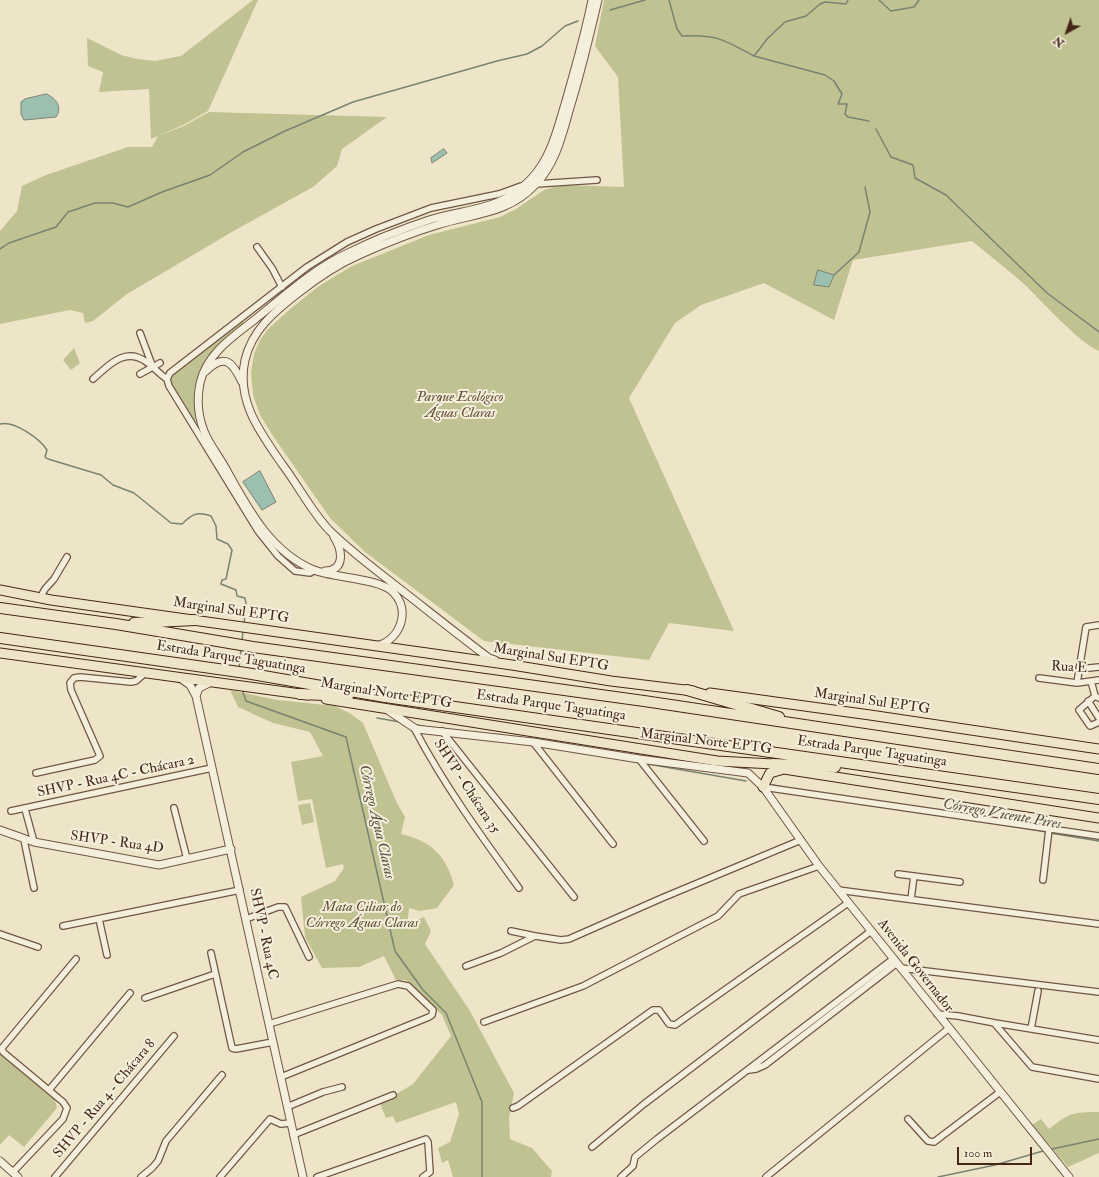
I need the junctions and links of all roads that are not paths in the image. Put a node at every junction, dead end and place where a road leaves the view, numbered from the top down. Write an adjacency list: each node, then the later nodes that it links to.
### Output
1 (592, 0): 5 (street)
2 (598, 0): 4 (street)
3 (597, 180): 4 (street)
4 (536, 184): 15 (street)
5 (523, 186): 7 (street); 11 (street)
6 (257, 247): 7 (street)
7 (282, 287): 14 (street)
8 (140, 333): 10 (street)
9 (160, 363): 10 (street)
10 (153, 367): 12 (street); 13 (street); 14 (street)
11 (204, 372): 15 (street); 18 (street)
12 (140, 374)
13 (94, 379)
14 (167, 379): 18 (street)
15 (243, 384): 16 (street)
16 (328, 529): 18 (street); 28 (street)
17 (67, 556): 20 (street)
18 (315, 570): 26 (street)
19 (0, 590): 20 (main road, Marginal Sul EPTG)
20 (40, 598): 22 (main road, Marginal Sul EPTG)
21 (0, 608): 23 (highway, Estrada Parque Taguatinga)
22 (196, 620): 23 (highway); 26 (main road, Marginal Sul EPTG)
23 (116, 624): 48 (highway, Estrada Parque Taguatinga)
24 (1099, 626): 30 (street)
25 (0, 638): 41 (highway, Estrada Parque Taguatinga)
26 (377, 646): 28 (main road, Marginal Sul EPTG)
27 (0, 653): 31 (main road, Marginal Norte EPTG)
28 (512, 665): 38 (main road, Marginal Sul EPTG)
29 (1099, 667): 30 (street)
30 (1079, 669): 37 (street)
31 (144, 674): 32 (main road, Marginal Norte EPTG); 58 (street, SHVP - Rua 4C - Chácara 2)
32 (180, 678): 36 (main road, Marginal Norte EPTG); 40 (street, SHVP - Rua 4C)
33 (1039, 678): 37 (street, Rua E)
34 (1099, 680): 35 (street, Rua E)
35 (1091, 681): 37 (street, Rua E); 42 (street)
36 (212, 682): 39 (main road, Marginal Norte EPTG); 40 (street)
37 (1077, 683)
38 (687, 690): 48 (highway); 51 (main road, Marginal Sul EPTG)
39 (300, 694): 41 (highway); 44 (main road, Marginal Norte EPTG)
40 (196, 696): 54 (street, SHVP - Rua 4C)
41 (385, 697): 56 (highway, Estrada Parque Taguatinga)
42 (1097, 697): 43 (street)
43 (1088, 701): 45 (street); 46 (street)
44 (384, 708): 47 (street, SHVP - Chácara 35); 53 (main road, Marginal Norte EPTG)
45 (1099, 718)
46 (1099, 722)
47 (414, 728): 49 (street); 81 (street, SHVP - Chácara 35)
48 (813, 728): 57 (highway, Estrada Parque Taguatinga)
49 (441, 731): 50 (street); 84 (street, SHVP - Chácara 35)
50 (533, 742): 52 (street); 72 (street)
51 (1099, 749)
52 (639, 759): 59 (street, Avenida Governador); 70 (street)
53 (773, 764): 55 (main road, Marginal Norte EPTG); 56 (highway)
54 (212, 768): 62 (street, SHVP - Rua 4C - Chácara 2); 73 (street, SHVP - Rua 4C)
55 (784, 768): 59 (main road); 64 (main road, Marginal Norte EPTG)
56 (890, 769): 60 (highway, Estrada Parque Taguatinga)
57 (1099, 769)
58 (36, 773)
59 (763, 787): 65 (street); 69 (street, Avenida Governador)
60 (1099, 799)
61 (174, 808): 74 (street)
62 (26, 809): 63 (street, SHVP - Rua 4C - Chácara 2); 71 (street, SHVP - Rua 4C - Chácara 2)
63 (11, 812)
64 (1099, 818)
65 (1049, 829): 67 (street); 78 (street)
66 (0, 830): 68 (street, SHVP - Rua 4D)
67 (1099, 836)
68 (24, 840): 71 (street, SHVP - Rua 4D); 80 (street)
69 (801, 840): 75 (street, Avenida Governador); 94 (street)
70 (704, 841)
71 (34, 842): 74 (street, SHVP - Rua 4D)
72 (614, 844)
73 (231, 849): 74 (street, SHVP - Rua 4D); 82 (street, SHVP - Rua 4C)
74 (187, 859)
75 (819, 866): 83 (street, Avenida Governador); 108 (street)
76 (898, 874): 77 (street)
77 (914, 876): 79 (street); 85 (street)
78 (1042, 880)
79 (960, 882)
80 (34, 888)
81 (519, 888)
82 (240, 890): 87 (street); 88 (street, SHVP - Rua 4C)
83 (838, 890): 85 (street); 86 (street, Avenida Governador)
84 (574, 897)
85 (911, 899): 89 (street)
86 (848, 903): 92 (street, Avenida Governador); 124 (street)
87 (99, 919): 90 (street); 97 (street)
88 (246, 919): 98 (street); 109 (street, SHVP - Rua 4C)
89 (1099, 924)
90 (63, 926)
91 (511, 931): 94 (street)
92 (870, 931): 100 (street, Avenida Governador); 128 (street)
93 (0, 934): 95 (street)
94 (535, 936): 101 (street)
95 (38, 947)
96 (211, 953): 102 (street)
97 (107, 955)
98 (308, 957)
99 (76, 959): 120 (street)
100 (897, 963): 104 (street); 107 (street, Avenida Governador); 137 (street)
101 (466, 966)
102 (215, 974): 106 (street); 115 (street)
103 (1038, 991): 112 (street)
104 (1099, 992)
105 (130, 993): 120 (street)
106 (145, 998)
107 (937, 1014): 110 (street); 111 (street, Avenida Governador)
108 (484, 1022)
109 (270, 1024): 115 (street, SHVP - Rua 4C); 117 (street)
110 (995, 1024): 112 (street); 118 (street)
111 (948, 1029): 121 (street, Avenida Governador); 138 (street)
112 (1031, 1029): 114 (street)
113 (174, 1036): 131 (street, SHVP - Rua 4 - Chácara 8)
114 (1099, 1040)
115 (273, 1042): 117 (street, SHVP - Rua 4C)
116 (222, 1075): 132 (street)
117 (281, 1077): 123 (street, SHVP - Rua 4C)
118 (1099, 1079)
119 (342, 1087): 123 (street)
120 (49, 1090): 130 (street)
121 (1000, 1092): 125 (street); 139 (street, Avenida Governador)
122 (393, 1094): 127 (street)
123 (287, 1107): 126 (street, SHVP - Rua 4C)
124 (513, 1108)
125 (908, 1118)
126 (290, 1122): 127 (street, SHVP - Rua 4C); 133 (street)
127 (293, 1135): 134 (street, SHVP - Rua 4C)
128 (592, 1146)
129 (0, 1162): 130 (street)
130 (16, 1175)
131 (55, 1177)
132 (141, 1177)
133 (220, 1177)
134 (303, 1177)
135 (317, 1177): 136 (street)
136 (423, 1177)
137 (621, 1177)
138 (766, 1177)
139 (1069, 1177)

